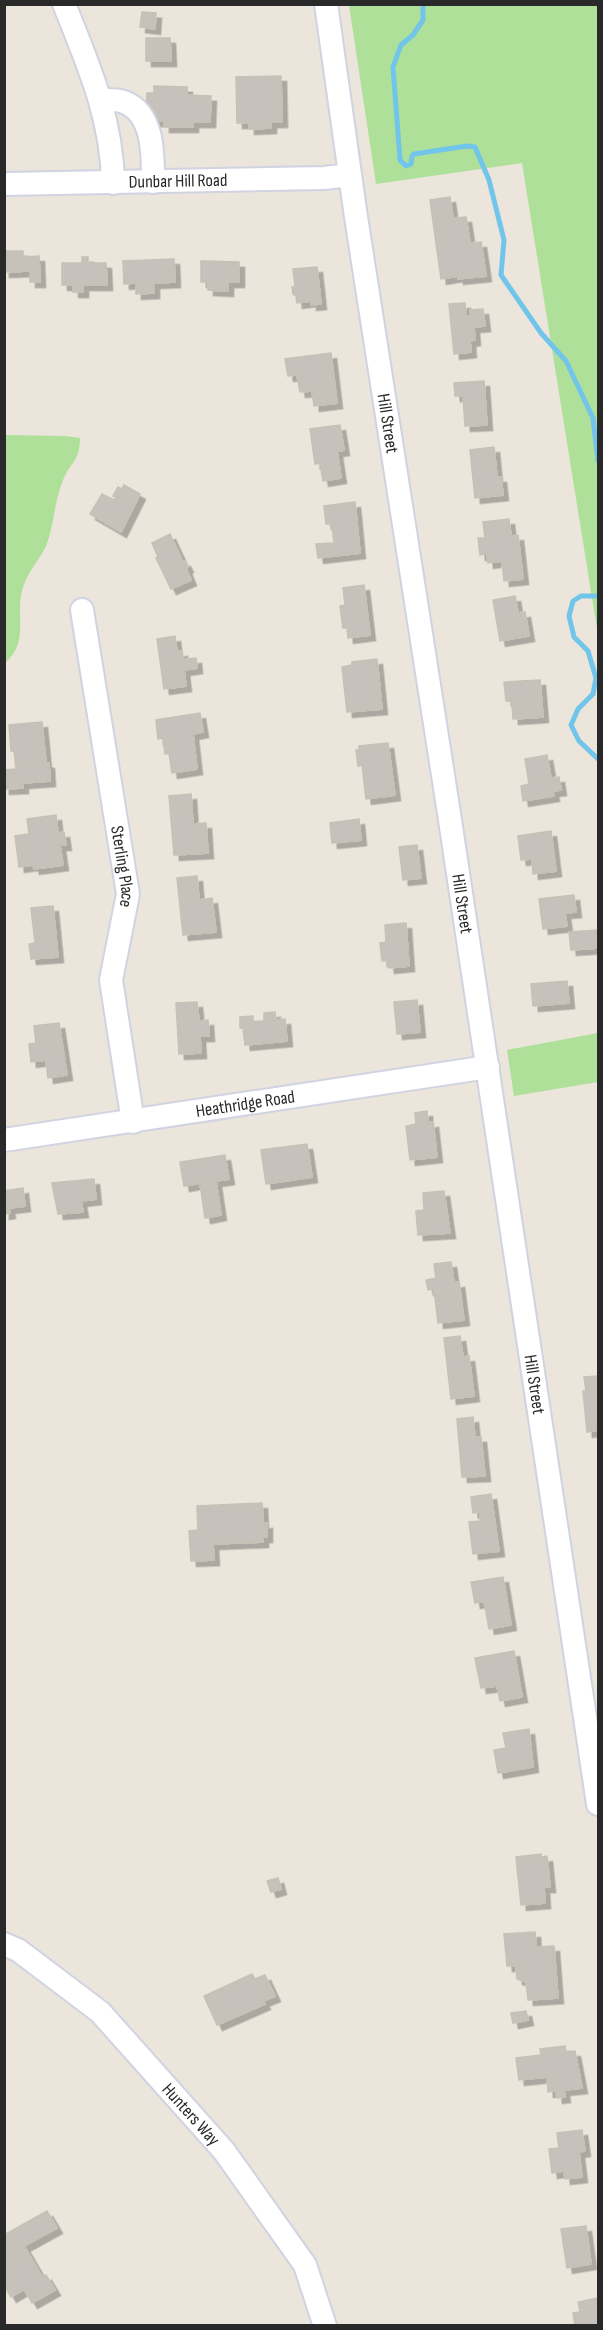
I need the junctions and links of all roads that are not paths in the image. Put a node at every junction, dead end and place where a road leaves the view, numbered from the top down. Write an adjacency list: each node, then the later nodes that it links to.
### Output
1 (64, 4): 3 (street)
2 (326, 4): 4 (street, Hill Street)
3 (101, 100): 5 (street); 6 (street)
4 (350, 175): 5 (street, Dunbar Hill Road); 9 (street, Hill Street)
5 (153, 182): 6 (street, Dunbar Hill Road)
6 (113, 183): 7 (street, Dunbar Hill Road)
7 (4, 184)
8 (82, 609): 10 (street, Sterling Place)
9 (488, 1067): 10 (street, Heathridge Road); 12 (street, Hill Street)
10 (132, 1122): 11 (street, Heathridge Road)
11 (4, 1140)
12 (598, 1804)
13 (4, 1944): 14 (street, Hunters Way)
14 (325, 2325)

